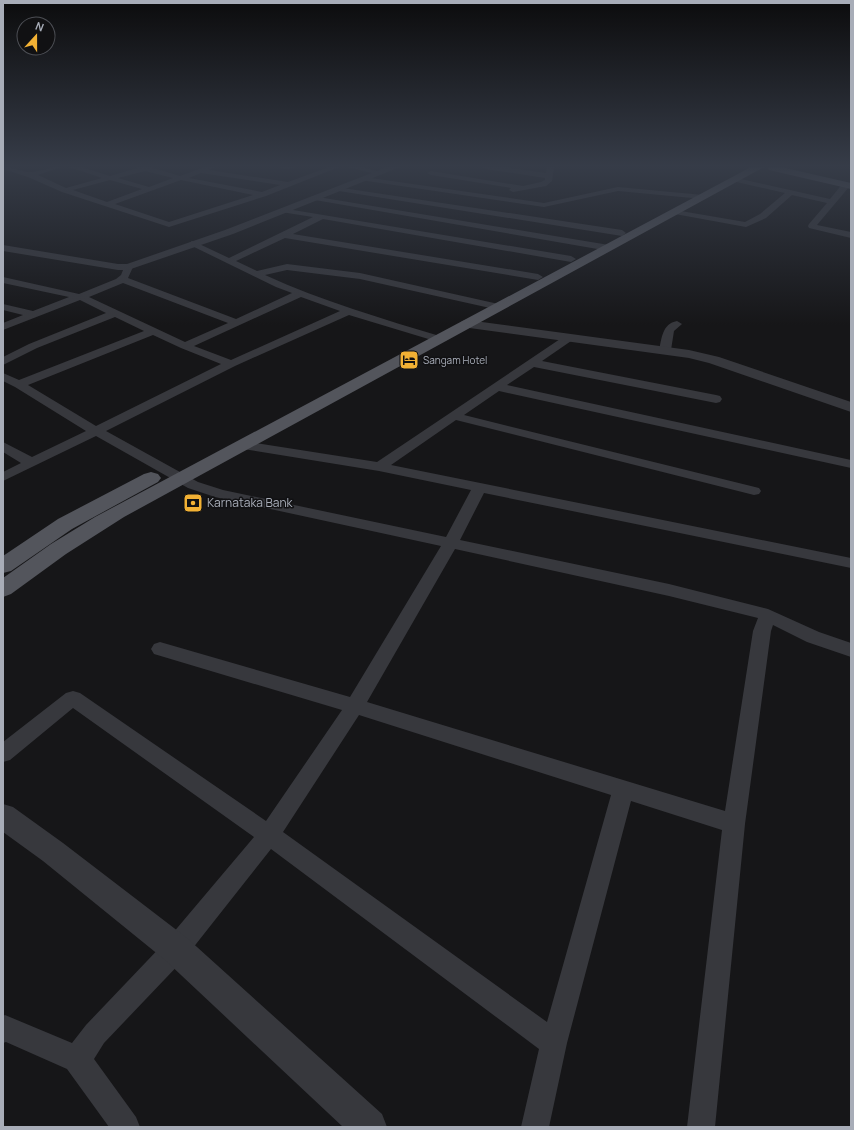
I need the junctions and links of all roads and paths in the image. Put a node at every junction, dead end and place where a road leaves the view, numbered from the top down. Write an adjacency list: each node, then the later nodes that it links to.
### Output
1 (154, 220): 13 (street)
2 (185, 220): 13 (street)
3 (258, 220): 17 (street)
4 (315, 220): 15 (street)
5 (337, 220): 20 (street)
6 (443, 220): 18 (street)
7 (537, 220): 14 (street)
8 (652, 220): 14 (main road)
9 (656, 220): 18 (main road)
10 (723, 220): 11 (street)
11 (756, 220)
12 (817, 220): 16 (street)
13 (169, 225): 17 (street)
14 (622, 233): 18 (main road)
15 (284, 235): 21 (street); 24 (street)
16 (851, 235)
17 (189, 236): 21 (street); 22 (street)
18 (604, 247): 20 (main road); 29 (main road)
19 (3, 248): 22 (street)
20 (571, 259): 24 (main road)
21 (229, 261): 23 (street)
22 (128, 267): 26 (street)
23 (256, 274): 27 (street); 29 (street)
24 (538, 277): 29 (main road)
25 (3, 280): 28 (street)
26 (124, 280): 28 (street); 34 (street)
27 (301, 293): 31 (street); 34 (street)
28 (81, 297): 32 (street); 33 (street)
29 (492, 306): 35 (main road); 39 (main road)
30 (3, 307): 33 (street)
31 (349, 311): 39 (street); 45 (street)
32 (115, 313): 38 (street); 43 (street)
33 (34, 314): 37 (street)
34 (236, 322): 41 (street)
35 (468, 324): 39 (main road); 40 (street)
36 (677, 324): 42 (street)
37 (3, 327)
38 (153, 331): 41 (street); 47 (street)
39 (433, 337): 53 (main road); 58 (main road)
40 (570, 337): 42 (street); 44 (street)
41 (185, 346): 45 (street)
42 (665, 350): 50 (street)
43 (3, 362)
44 (532, 363): 48 (street); 49 (street)
45 (231, 364): 52 (street)
46 (3, 377): 47 (street)
47 (19, 384): 52 (street)
48 (497, 387): 51 (street); 56 (street)
49 (716, 399)
50 (851, 407)
51 (453, 416): 57 (street); 62 (street)
52 (96, 431): 55 (street); 58 (street)
53 (243, 445): 57 (street); 60 (main road)
54 (3, 446): 55 (street)
55 (32, 463): 59 (street)
56 (851, 464)
57 (379, 467): 61 (street)
58 (167, 469): 60 (street); 65 (main road)
59 (3, 477)
60 (183, 478): 63 (street); 66 (main road)
61 (478, 488): 63 (street); 64 (street)
62 (754, 490)
63 (451, 543): 67 (street); 70 (street)
64 (851, 563)
65 (3, 566)
66 (3, 589)
67 (768, 616): 69 (street); 74 (street)
68 (160, 649): 70 (street)
69 (851, 650)
70 (355, 706): 72 (street); 75 (street)
71 (3, 754): 75 (street)
72 (623, 790): 74 (street); 78 (street)
73 (3, 816): 76 (street)
74 (734, 824): 83 (street)
75 (269, 835): 76 (street); 78 (street)
76 (176, 949): 79 (street); 81 (street)
77 (3, 1030): 79 (street)
78 (554, 1043): 82 (street)
79 (77, 1059): 80 (street)
80 (126, 1127)
81 (369, 1127)
82 (535, 1127)
83 (701, 1127)

